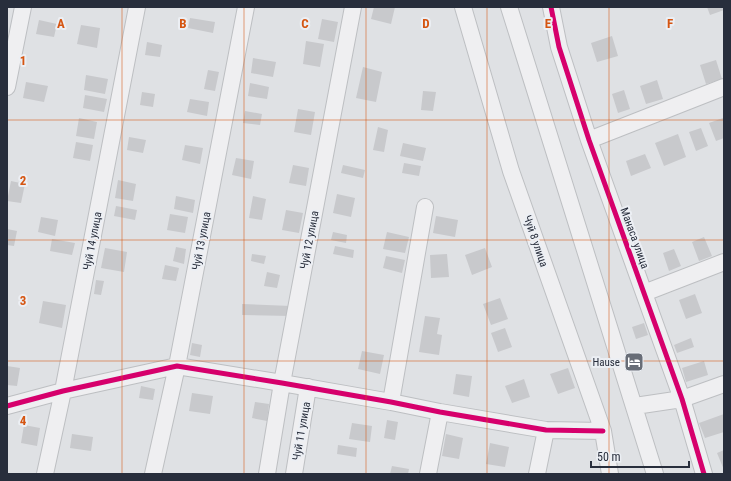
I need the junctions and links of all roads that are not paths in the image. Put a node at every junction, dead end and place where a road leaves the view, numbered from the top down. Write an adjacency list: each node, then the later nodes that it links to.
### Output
1 (22, 7): 8 (street)
2 (137, 7): 18 (street, Чуй 14 улица)
3 (246, 7): 14 (street, Чуй 13 улица)
4 (353, 7): 15 (street, Чуй 12 улица)
5 (463, 7): 25 (street, Чуй 8 улица)
6 (510, 7): 22 (street)
7 (551, 7): 10 (street, Манаса улица)
8 (7, 87)
9 (724, 87): 10 (street)
10 (589, 140): 13 (street, Манаса улица)
11 (425, 207): 20 (street)
12 (724, 262): 13 (street)
13 (644, 293): 19 (street, Манаса улица)
14 (177, 366): 15 (street); 18 (street); 27 (street, Чуй 13 улица)
15 (282, 383): 17 (street); 28 (street, Чуй 12 улица)
16 (724, 384): 19 (street)
17 (308, 387): 20 (street); 29 (street, Чуй 11 улица)
18 (63, 391): 21 (street); 26 (street, Чуй 14 улица)
19 (682, 399): 22 (street); 34 (street, Манаса улица)
20 (391, 402): 23 (street)
21 (7, 406)
22 (635, 406): 33 (street)
23 (440, 412): 24 (street); 30 (street)
24 (546, 430): 25 (street); 31 (street)
25 (603, 431): 32 (street, Чуй 8 улица)
26 (45, 474)
27 (153, 474)
28 (267, 474)
29 (294, 474)
30 (428, 474)
31 (537, 474)
32 (610, 474)
33 (655, 474)
34 (704, 474)

